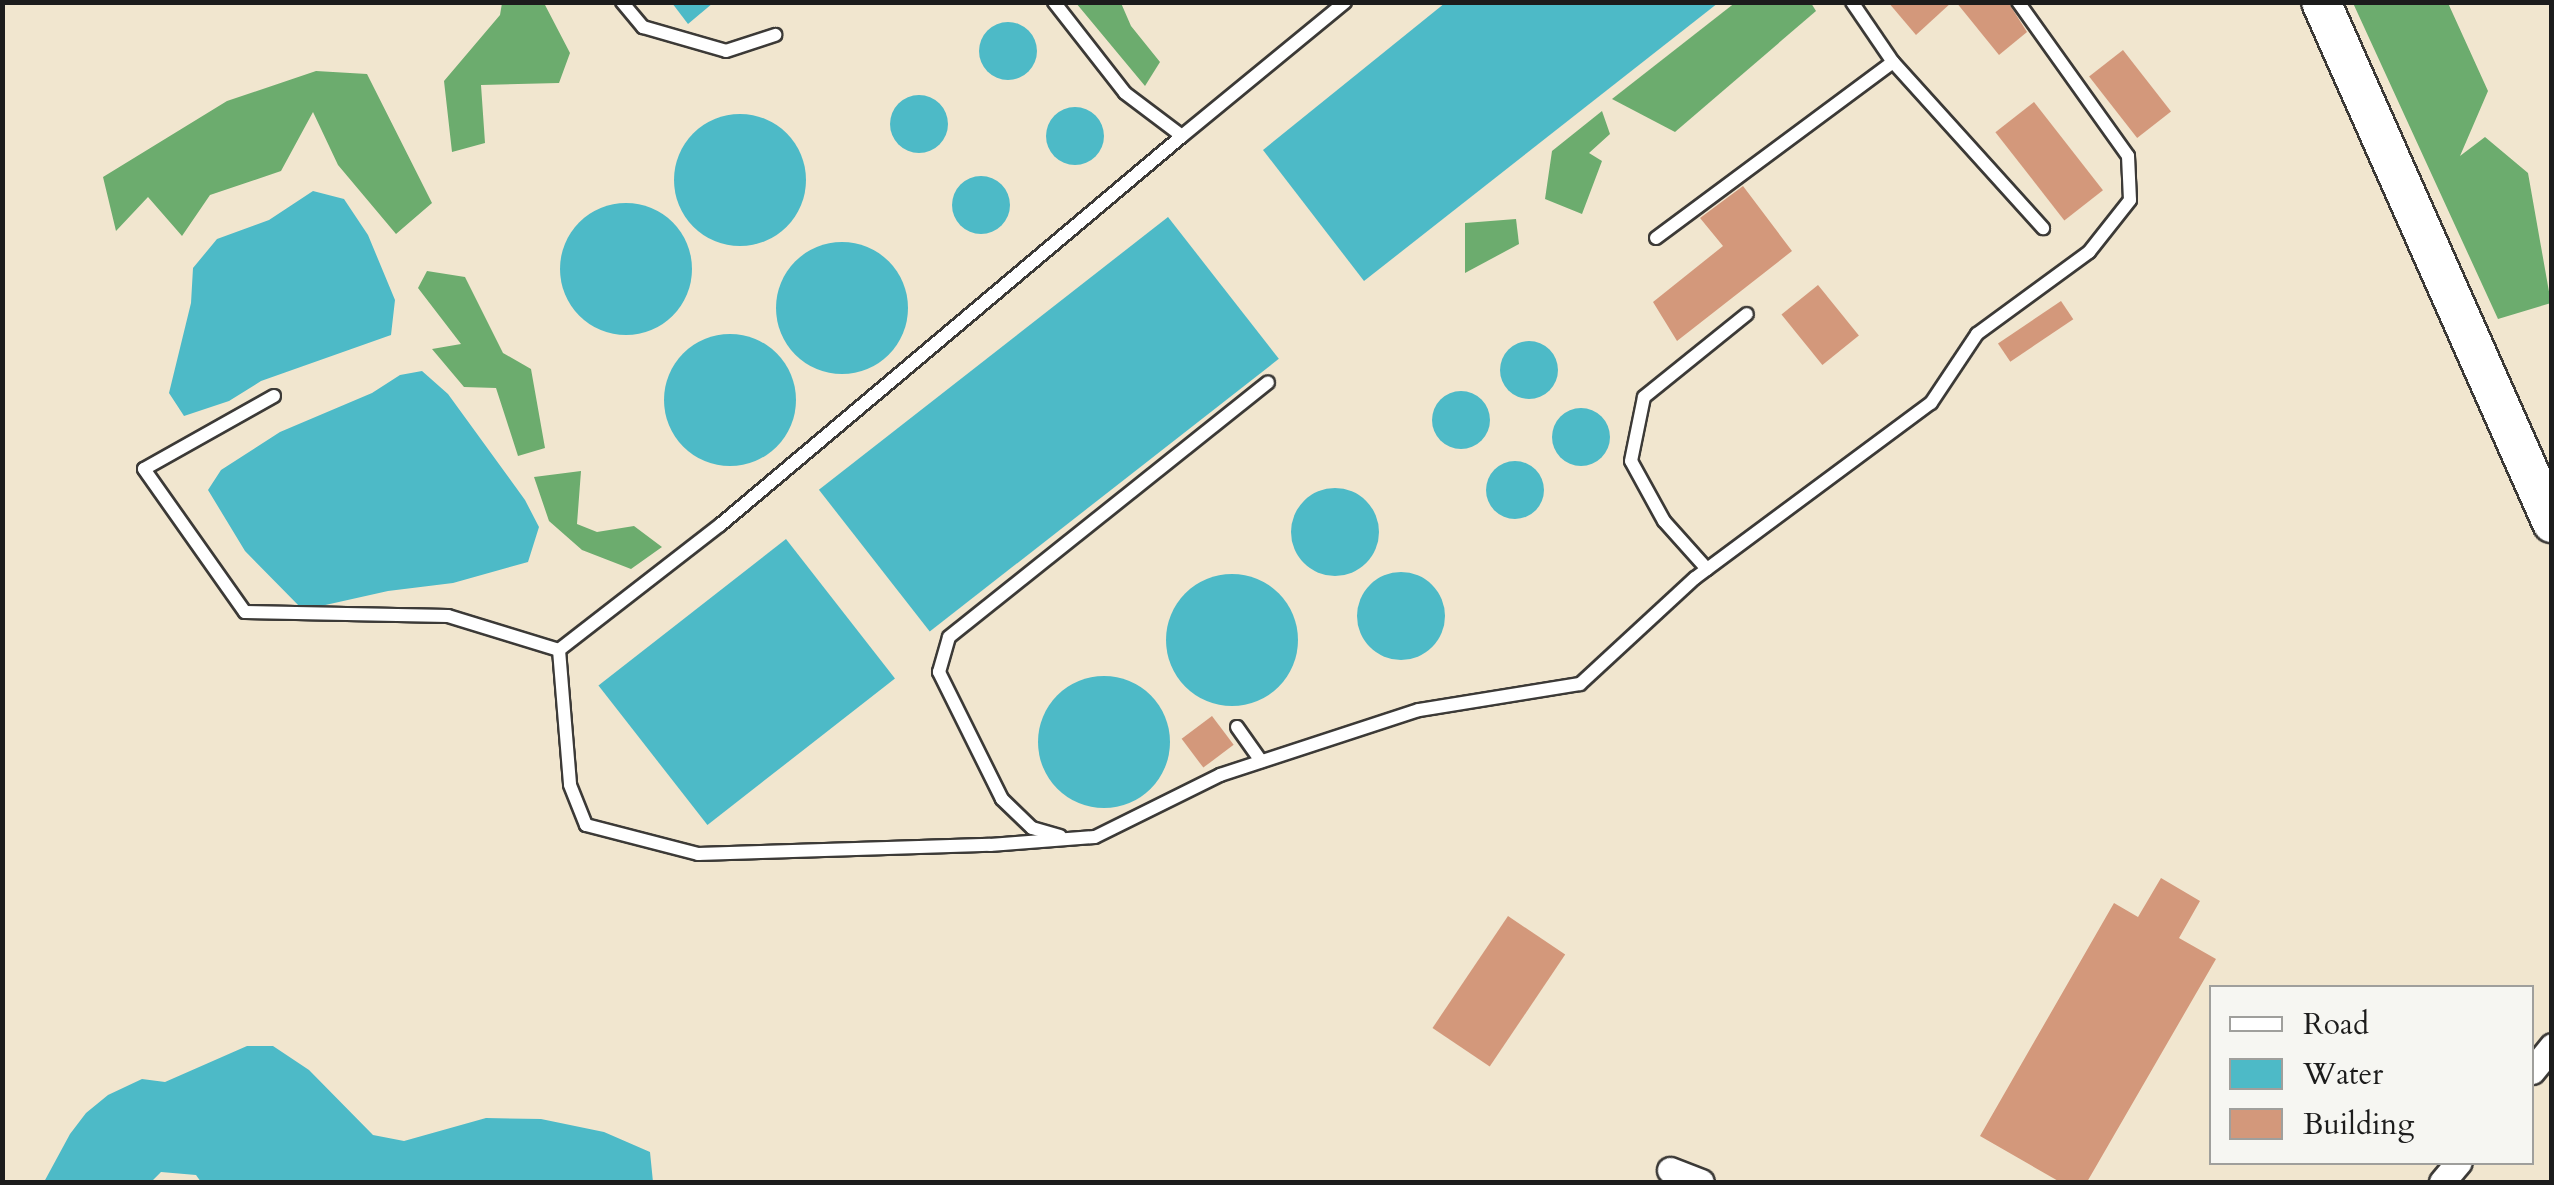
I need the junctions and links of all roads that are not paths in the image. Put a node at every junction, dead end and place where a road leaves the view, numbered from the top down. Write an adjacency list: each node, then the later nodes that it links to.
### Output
1 (622, 2): 7 (lane)
2 (1054, 2): 9 (lane)
3 (1345, 2): 9 (lane)
4 (1852, 2): 8 (lane)
5 (2018, 2): 16 (lane)
6 (2321, 2): 15 (street)
7 (775, 34)
8 (1893, 62): 10 (lane); 11 (lane)
9 (1182, 136): 17 (lane)
10 (2043, 228)
11 (1656, 238)
12 (1747, 314): 16 (lane)
13 (1268, 382): 20 (lane)
14 (274, 396): 17 (lane)
15 (2552, 523)
16 (1707, 569): 19 (lane)
17 (559, 650): 20 (lane)
18 (1237, 728): 19 (lane)
19 (1261, 761): 20 (lane)
20 (1070, 839)
21 (2552, 1046): 22 (street)
22 (2534, 1068)
23 (1670, 1170): 24 (street)
24 (1700, 1182)

